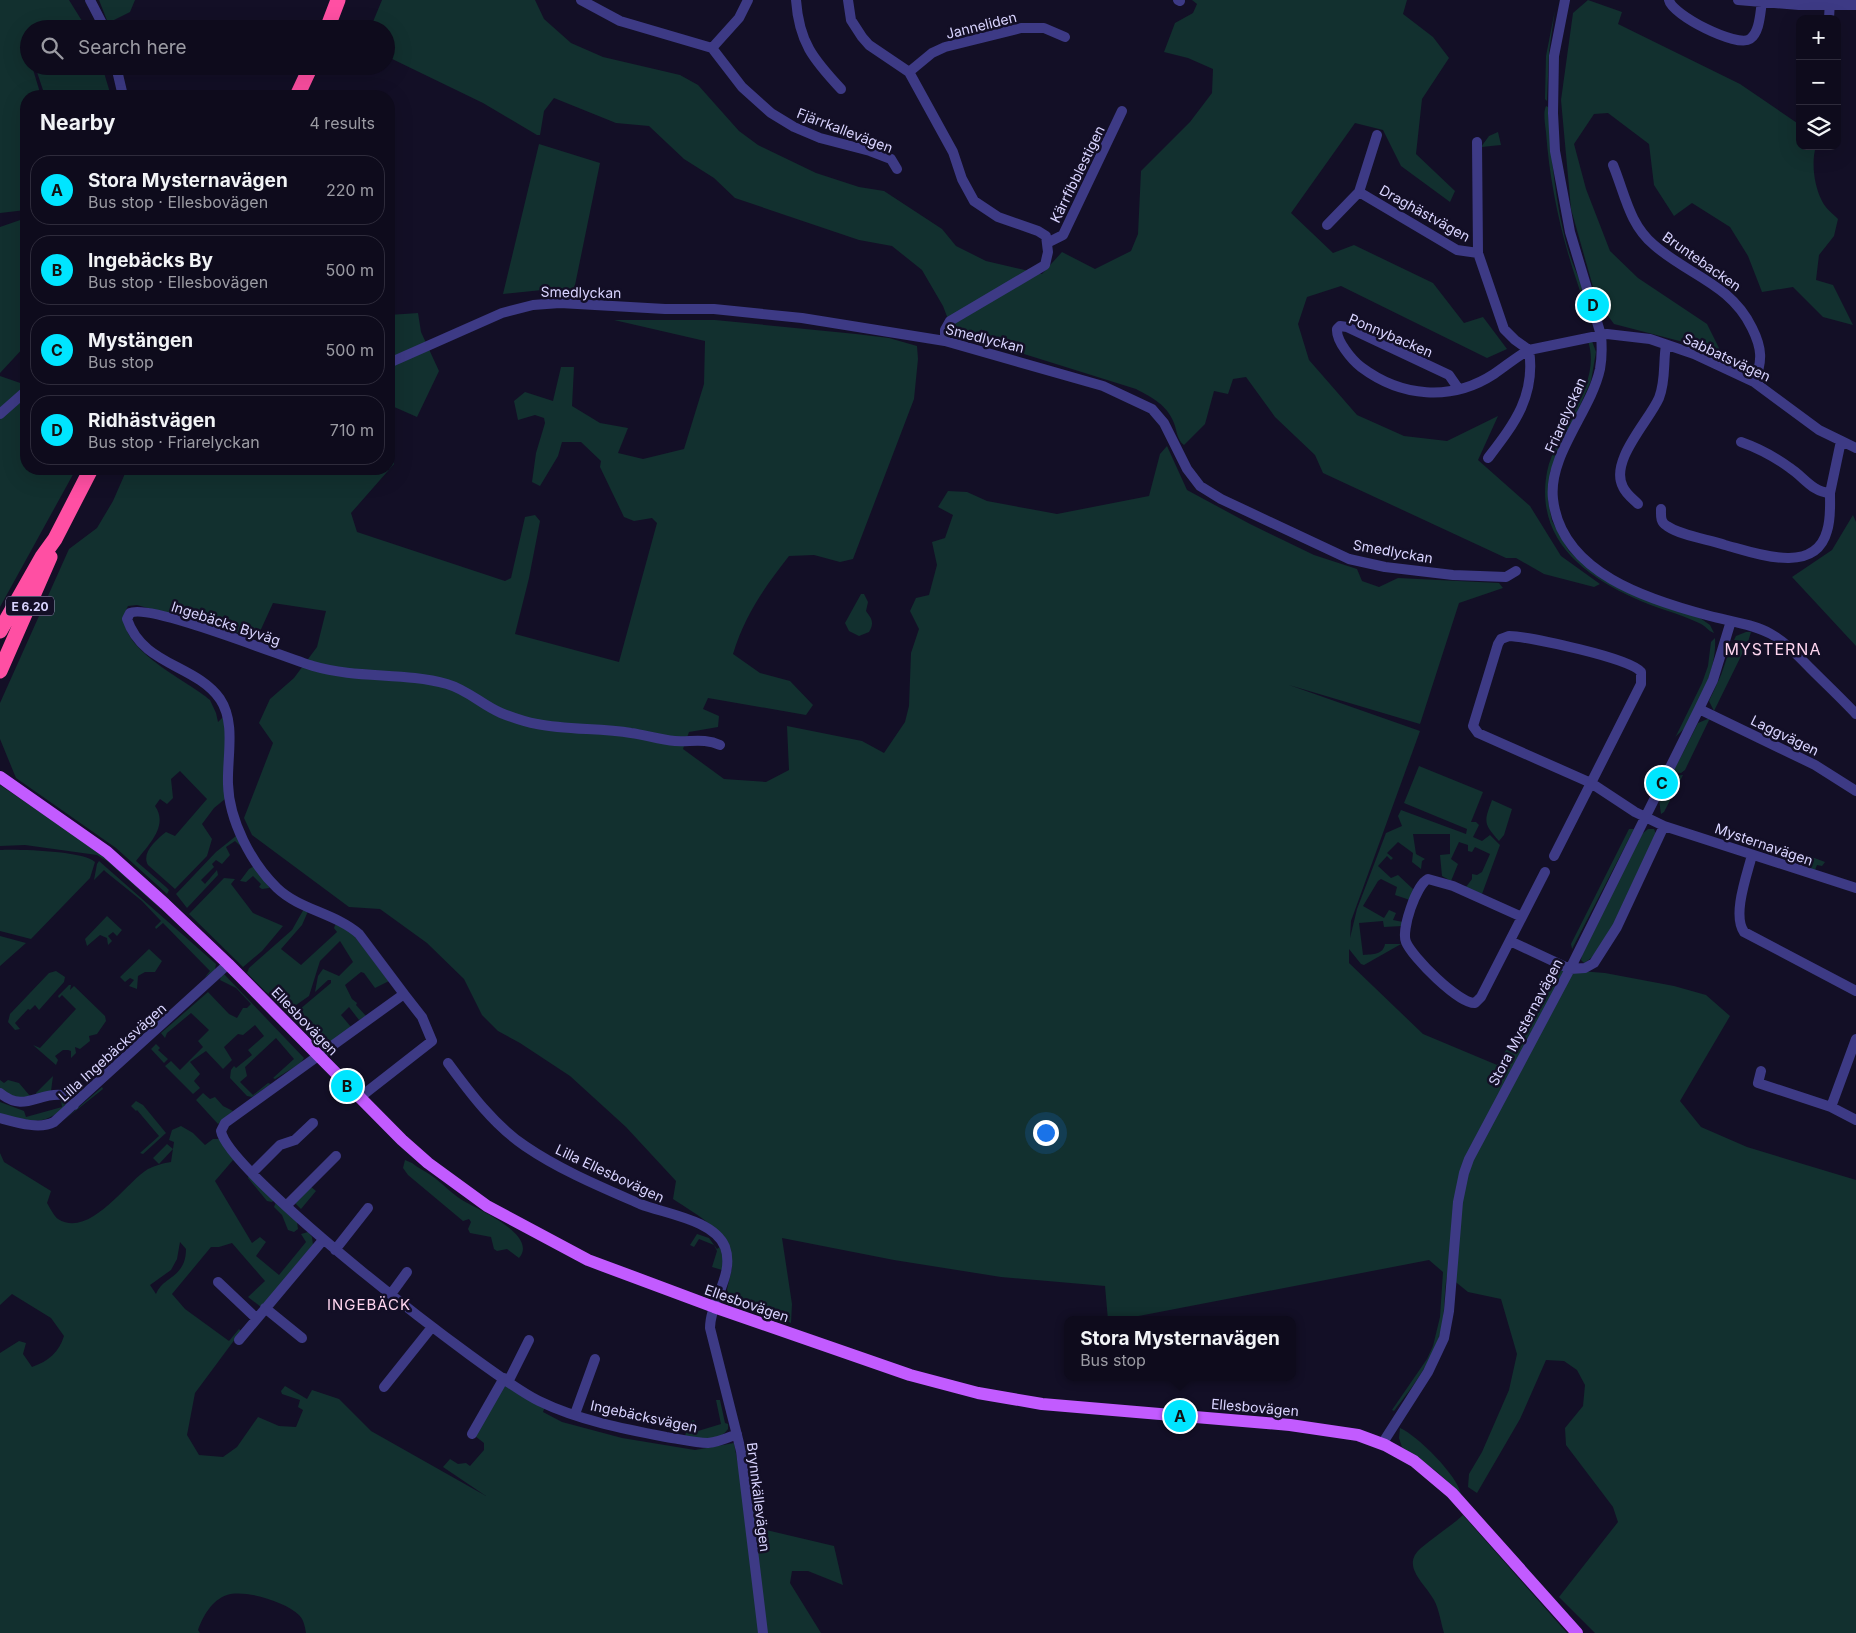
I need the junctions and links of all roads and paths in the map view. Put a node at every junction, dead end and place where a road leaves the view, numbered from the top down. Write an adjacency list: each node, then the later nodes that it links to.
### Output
1 (90, 0): 14 (street)
2 (338, 0): 15 (highway)
3 (581, 0): 17 (street)
4 (748, 0): 17 (street)
5 (796, 0): 21 (street)
6 (848, 0): 18 (street)
7 (1566, 0): 33 (street, Friarelyckan)
8 (1669, 0): 10 (street)
9 (1738, 0): 10 (street)
10 (1762, 2): 11 (street)
11 (1830, 2): 12 (street); 13 (street)
12 (1856, 4)
13 (1829, 15)
14 (100, 20)
15 (330, 20)
16 (1065, 37): 18 (street, Janneliden)
17 (712, 48): 28 (street, Fjärrkallevägen)
18 (910, 72): 31 (street)
19 (118, 75): 22 (street)
20 (307, 75): 23 (highway)
21 (841, 89)
22 (122, 90)
23 (300, 90)
24 (1122, 111): 31 (street, Kärrfibblestigen)
25 (1378, 135): 29 (street, Draghästvägen)
26 (1477, 142): 32 (street)
27 (1613, 165): 38 (street, Bruntebacken)
28 (897, 168)
29 (1359, 192): 30 (street, Draghästvägen); 32 (street, Draghästvägen)
30 (1327, 225)
31 (1049, 242): 34 (street)
32 (1478, 253): 36 (street)
33 (1601, 335): 35 (street, Sabbatsvägen); 36 (street, Sabbatsvägen); 52 (street, Friarelyckan)
34 (945, 341): 37 (street, Smedlyckan); 51 (street, Smedlyckan)
35 (1666, 345): 38 (street, Sabbatsvägen); 48 (street)
36 (1529, 350): 39 (street, Ponnybacken); 45 (street)
37 (395, 360)
38 (1754, 382): 42 (street, Sabbatsvägen)
39 (1458, 388): 39 (street, Ponnybacken)
40 (20, 396): 41 (street)
41 (0, 414)
42 (1841, 441): 44 (street, Sabbatsvägen); 47 (street)
43 (1741, 442): 47 (street)
44 (1856, 448)
45 (1488, 458)
46 (88, 475): 50 (highway, E 6.20)
47 (1830, 493): 49 (street)
48 (1638, 504)
49 (1661, 509)
50 (56, 539): 53 (highway, E 6.20); 54 (highway, E 6.20)
51 (1516, 571)
52 (1731, 621): 55 (street, Stora Mysternavägen); 56 (street, Friarelyckan)
53 (0, 631)
54 (0, 671)
55 (1699, 709): 60 (street, Laggvägen); 61 (street, Stora Mysternavägen)
56 (1856, 714)
57 (720, 745): 72 (street, Ingebäcks Byväg)
58 (0, 777): 69 (main road, Ellesbovägen)
59 (1591, 783): 59 (street, Mysternavägen); 61 (street, Mysternavägen); 64 (street)
60 (1856, 790)
61 (1646, 817): 62 (street, Mysternavägen); 70 (street, Stora Mysternavägen)
62 (1664, 826): 63 (street, Mysternavägen); 70 (street)
63 (1752, 855): 66 (street, Mysternavägen); 71 (street)
64 (1554, 856)
65 (1546, 872): 67 (street)
66 (1856, 888)
67 (1522, 917): 68 (street); 68 (street)
68 (1510, 941): 70 (street)
69 (228, 964): 74 (main road, Ellesbovägen); 79 (street, Lilla Ingebäcksvägen)
70 (1570, 968): 106 (street, Stora Mysternavägen)
71 (1856, 990)
72 (404, 994): 74 (street); 78 (street)
73 (1856, 1039): 80 (street)
74 (319, 1056): 78 (main road, Ellesbovägen); 85 (street, Ingebäcksvägen)
75 (448, 1063): 93 (street, Lilla Ellesbovägen)
76 (1761, 1071): 80 (street)
77 (0, 1093): 79 (street)
78 (360, 1098): 93 (main road, Ellesbovägen)
79 (74, 1105): 81 (street, Lilla Ingebäcksvägen)
80 (1831, 1107): 82 (street)
81 (0, 1118)
82 (1856, 1120)
83 (313, 1123): 85 (street)
84 (336, 1156): 86 (street)
85 (252, 1172): 86 (street, Ingebäcksvägen)
86 (286, 1206): 88 (street, Ingebäcksvägen)
87 (368, 1208): 89 (street)
88 (323, 1240): 89 (street, Ingebäcksvägen); 94 (street)
89 (335, 1250): 92 (street, Ingebäcksvägen)
90 (407, 1272): 92 (street)
91 (218, 1282): 95 (street)
92 (391, 1294): 96 (street, Ingebäcksvägen)
93 (714, 1307): 105 (street, Brynnkällevägen); 106 (main road, Ellesbovägen)
94 (265, 1308): 95 (street); 97 (street)
95 (256, 1318): 98 (street)
96 (432, 1327): 101 (street, Ingebäcksvägen); 102 (street)
97 (302, 1338)
98 (239, 1340)
99 (529, 1340): 101 (street)
100 (595, 1359): 103 (street, Ingebäcksvägen)
101 (506, 1380): 103 (street, Ingebäcksvägen); 104 (street)
102 (384, 1387)
103 (575, 1414): 105 (street, Ingebäcksvägen)
104 (472, 1434)
105 (736, 1434): 107 (street, Brynnkällevägen)
106 (1382, 1444): 108 (main road, Ellesbovägen)
107 (763, 1633)
108 (1577, 1633)

